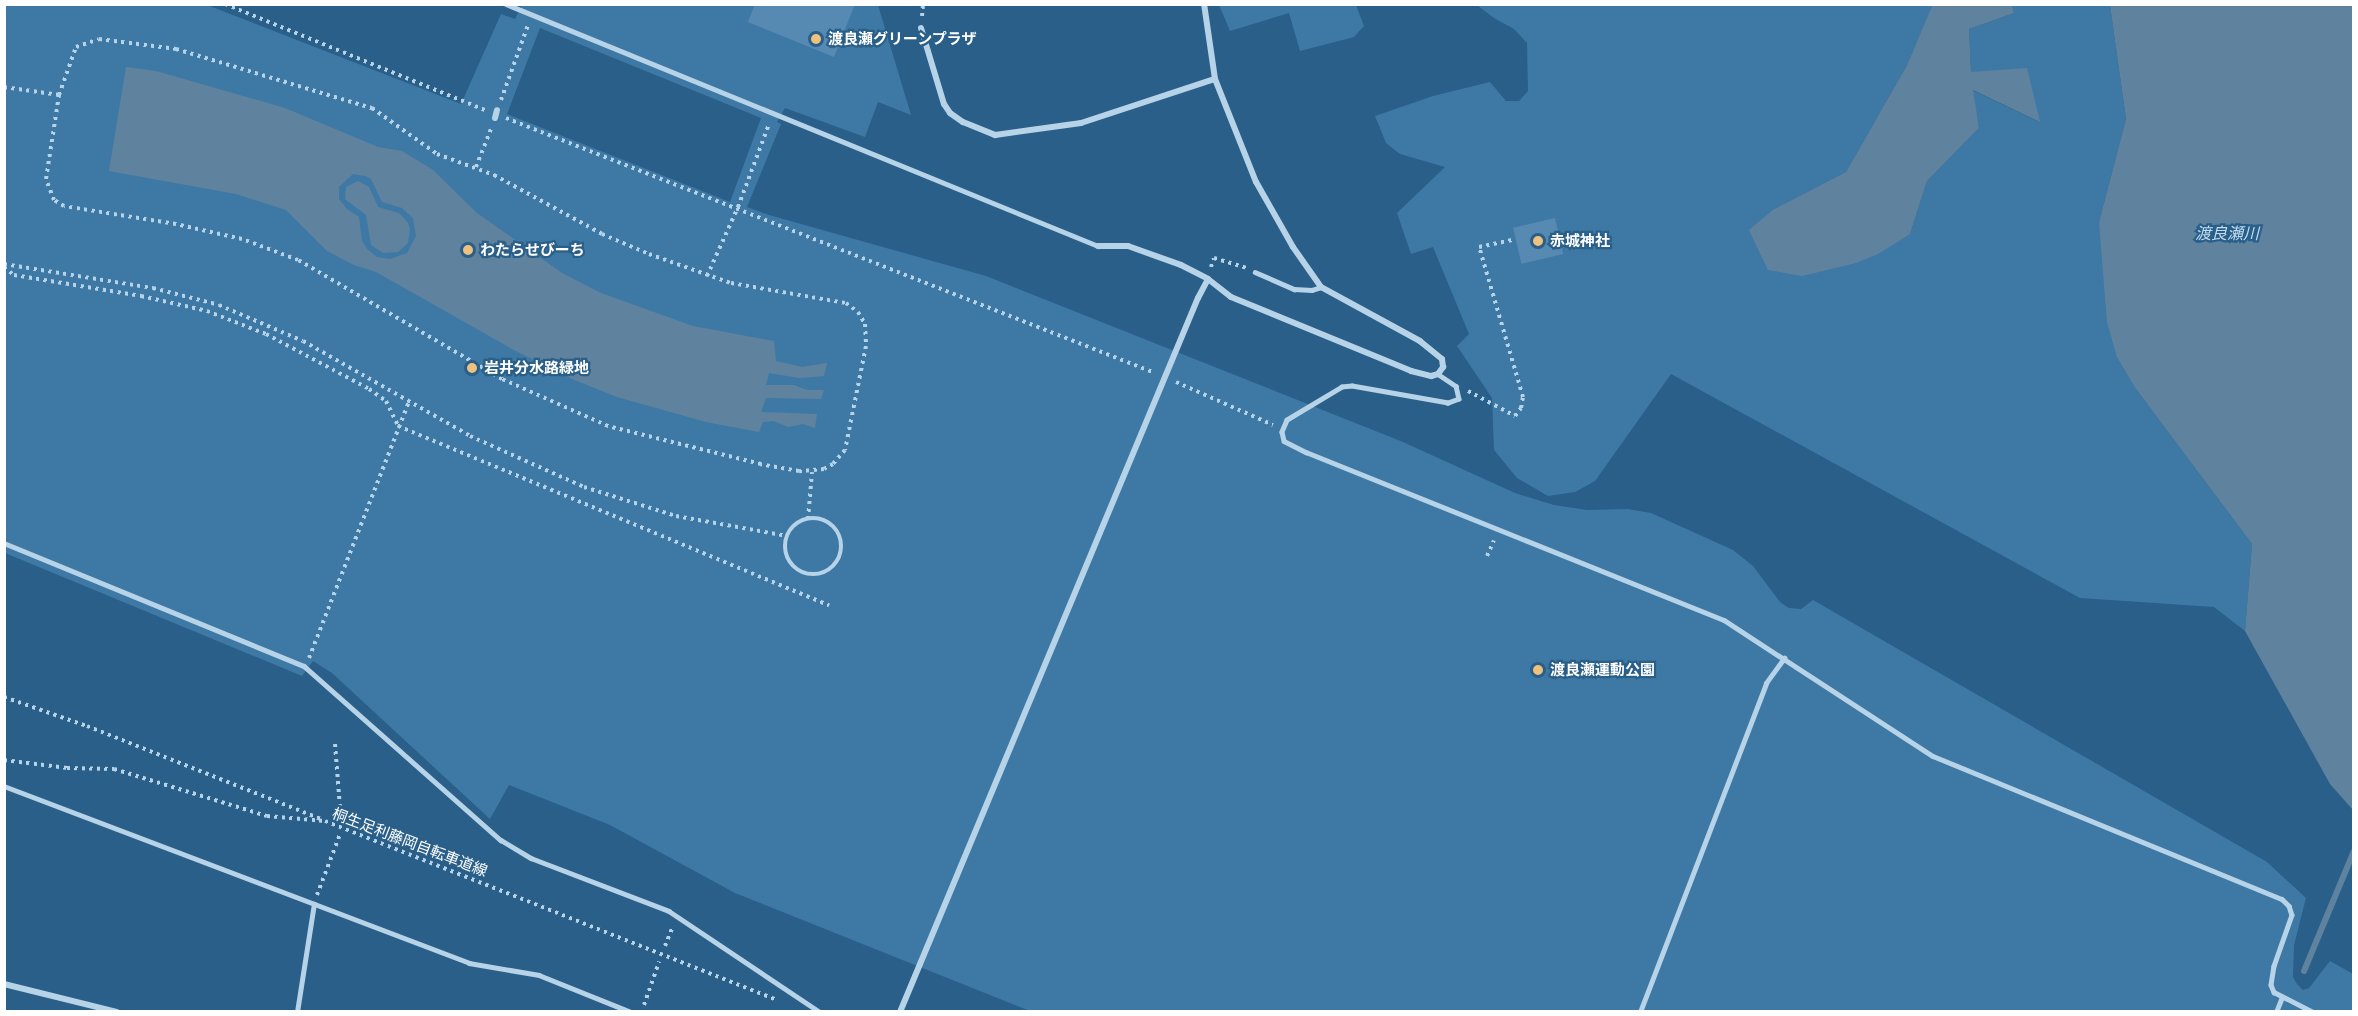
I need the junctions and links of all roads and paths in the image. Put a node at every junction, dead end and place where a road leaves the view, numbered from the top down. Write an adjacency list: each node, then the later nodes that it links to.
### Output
1 (225, 4): 9 (path)
2 (506, 4): 14 (lane)
3 (1204, 4): 6 (street)
4 (528, 25): 9 (path)
5 (921, 28): 6 (street)
6 (1215, 79): 20 (street)
7 (4, 87): 8 (path)
8 (59, 95): 11 (path); 28 (path)
9 (496, 114): 11 (path); 12 (path)
10 (770, 122): 12 (path)
11 (476, 167): 18 (path)
12 (737, 210): 18 (path); 21 (path)
13 (1513, 240): 24 (path)
14 (1098, 246): 19 (street)
15 (1222, 260): 17 (path)
16 (4, 266): 25 (path); 26 (path)
17 (1256, 272): 20 (lane)
18 (707, 276): 28 (path)
19 (1208, 279): 22 (street); 55 (street, bridge)
20 (1321, 287): 22 (street)
21 (1157, 374)
22 (1438, 374): 24 (lane)
23 (1168, 379): 27 (path)
24 (1456, 386): 27 (lane)
25 (409, 402): 26 (path); 30 (path)
26 (398, 426): 32 (path); 34 (path)
27 (1282, 432): 33 (lane)
28 (812, 471): 29 (path)
29 (808, 519): 30 (path); 30 (path)
30 (787, 536)
31 (4, 543): 34 (lane)
32 (829, 606)
33 (1784, 658): 48 (lane); 56 (lane)
34 (304, 666): 54 (lane)
35 (4, 697): 39 (path)
36 (335, 744): 40 (path)
37 (4, 760): 39 (path, 桐生足利藤岡自転車道線)
38 (4, 786): 43 (lane)
39 (325, 821): 49 (path, 桐生足利藤岡自転車道線)
40 (341, 821)
41 (340, 834): 42 (path)
42 (320, 888)
43 (314, 904): 52 (lane); 53 (lane)
44 (673, 925): 45 (path)
45 (665, 946)
46 (659, 962): 50 (path)
47 (4, 984): 51 (street)
48 (2282, 997): 57 (lane); 58 (lane)
49 (782, 1002)
50 (644, 1005)
51 (117, 1011)
52 (297, 1011)
53 (631, 1011)
54 (820, 1011)
55 (900, 1011)
56 (1640, 1011)
57 (2276, 1011)
58 (2313, 1011)

